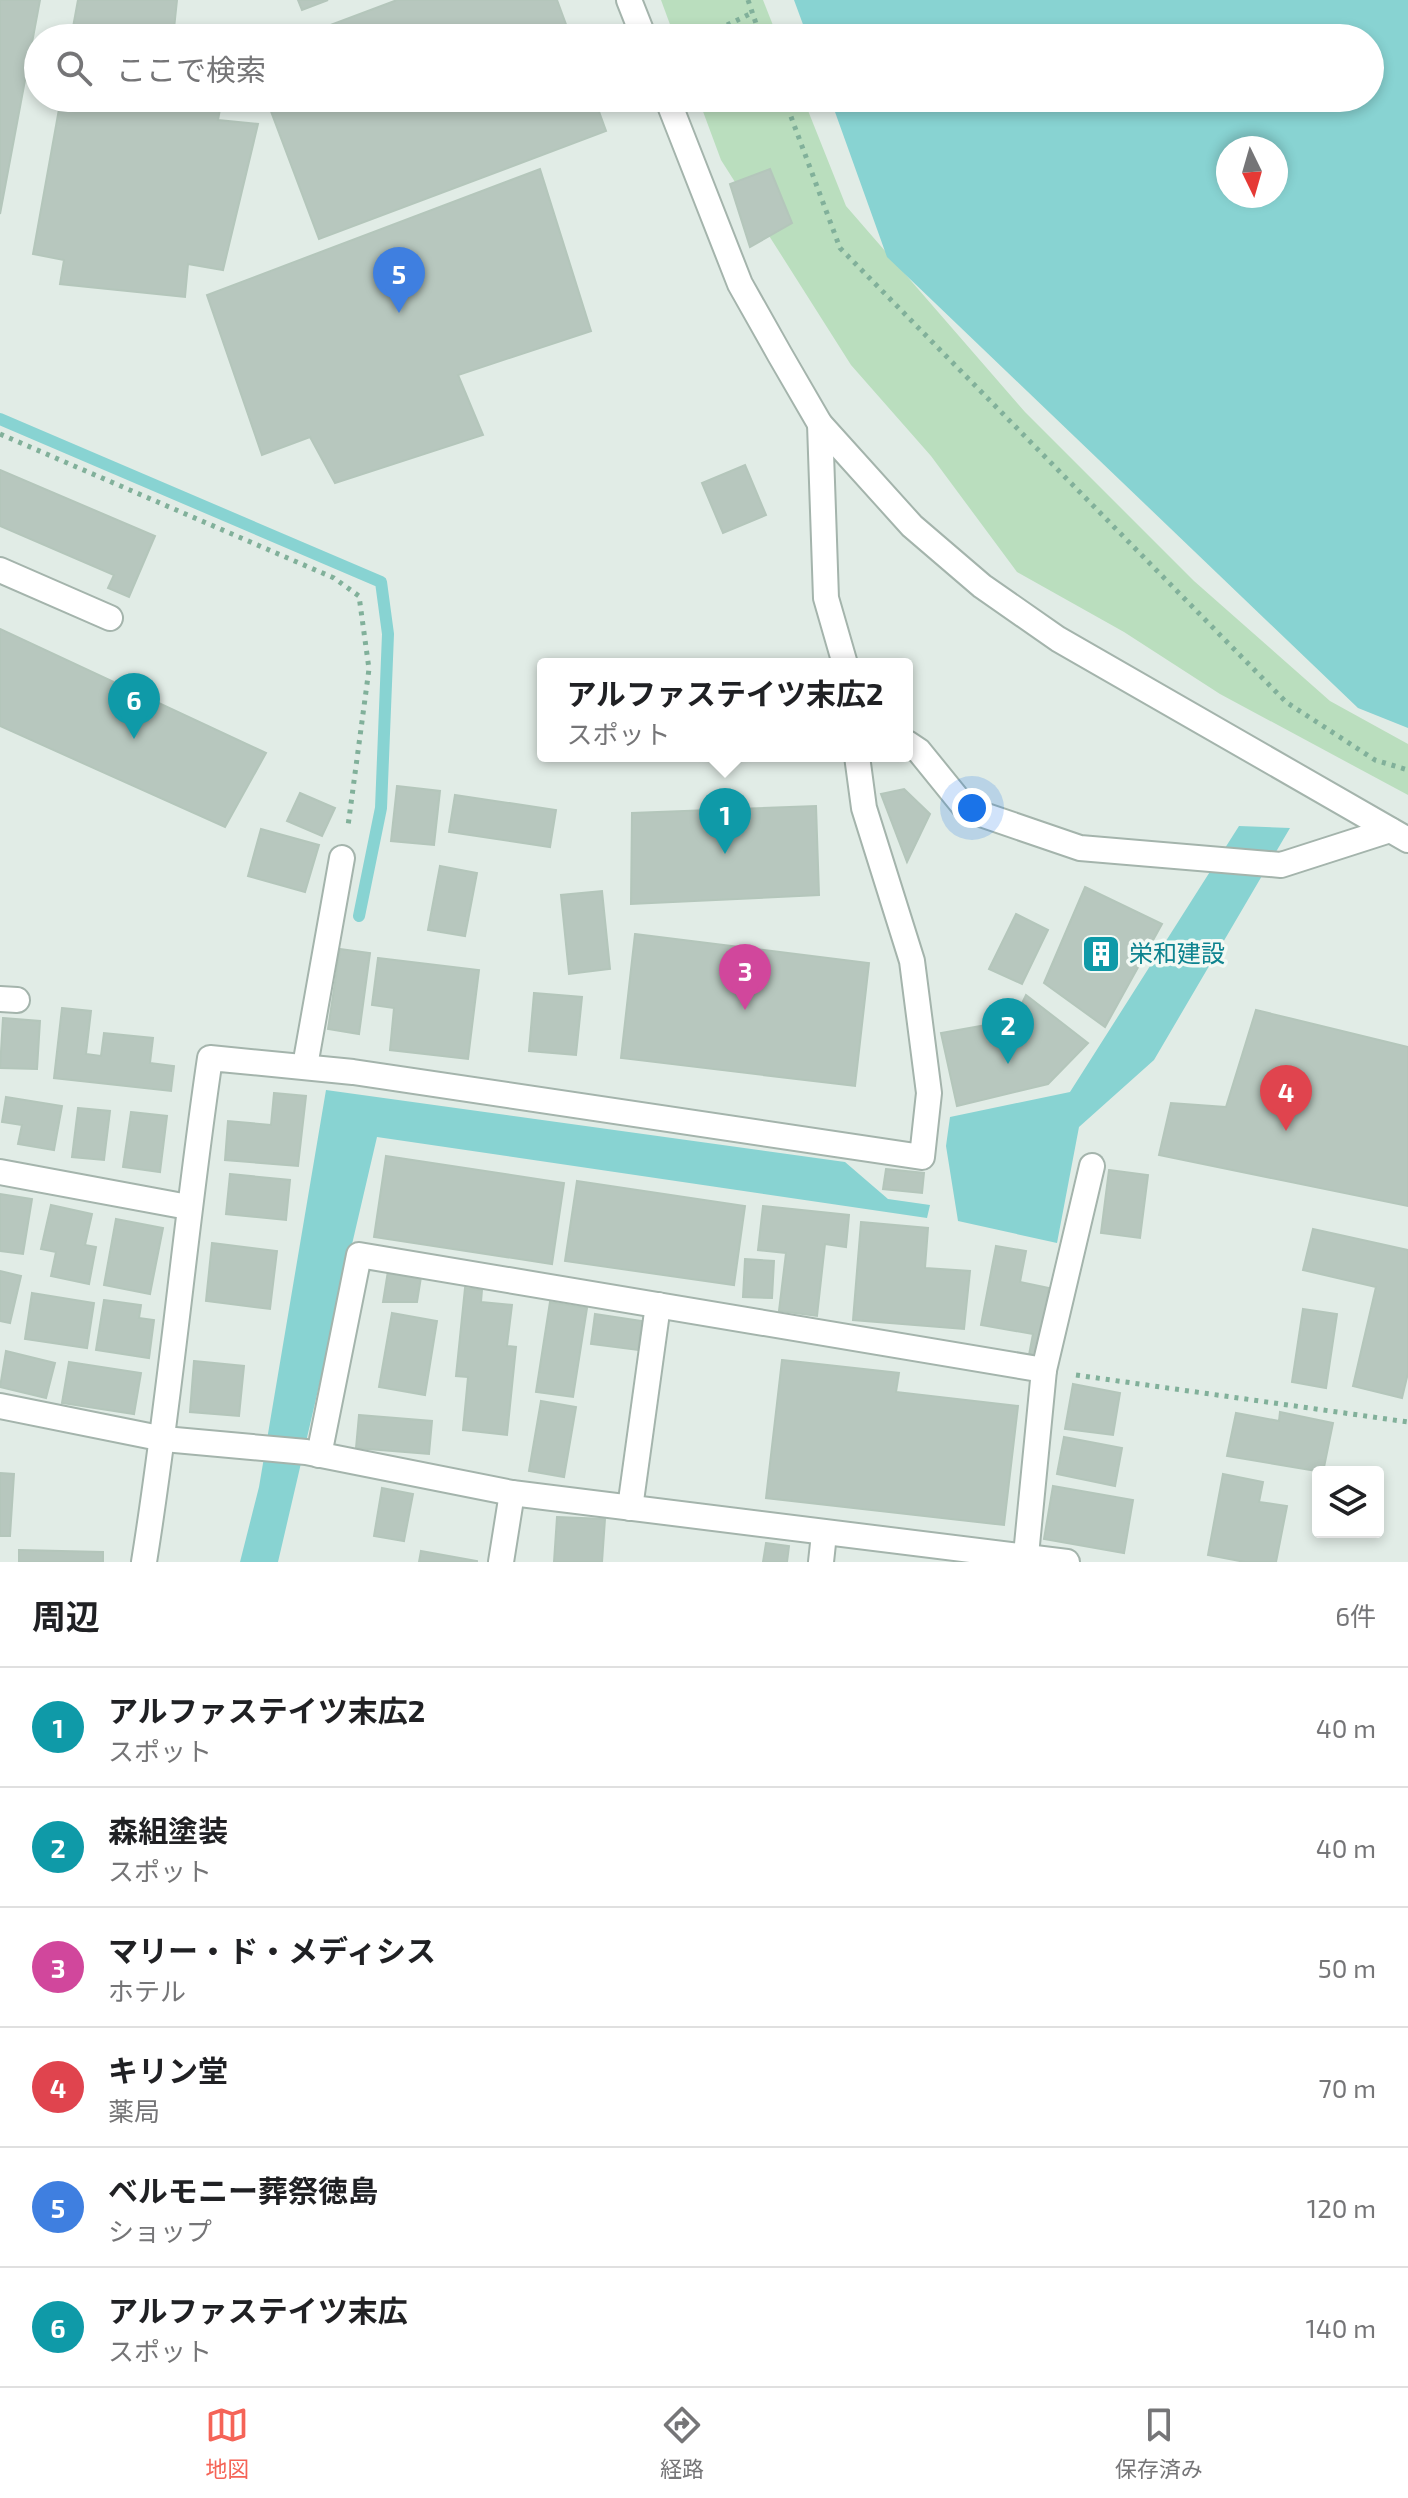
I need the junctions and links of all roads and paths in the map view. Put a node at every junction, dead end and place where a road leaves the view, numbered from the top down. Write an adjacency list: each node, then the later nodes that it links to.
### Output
1 (629, 0): 4 (street)
2 (748, 0): 3 (path)
3 (752, 13): 5 (path); 6 (path)
4 (638, 24)
5 (729, 24)
6 (756, 24)
7 (672, 112): 9 (street)
8 (789, 112): 16 (path)
9 (820, 424): 13 (street); 17 (street)
10 (0, 434): 18 (path)
11 (0, 570): 12 (street)
12 (110, 618)
13 (843, 658)
14 (913, 747): 17 (street)
15 (858, 762): 19 (street)
16 (1408, 770)
17 (1399, 835)
18 (342, 858): 19 (street)
19 (305, 1066): 22 (street)
20 (1092, 1166): 24 (street)
21 (0, 1172): 22 (street)
22 (188, 1207): 27 (street)
23 (658, 1305): 24 (street); 28 (street); 30 (street)
24 (1044, 1370): 26 (path); 32 (street)
25 (0, 1406): 27 (street)
26 (1408, 1422)
27 (164, 1439): 28 (street); 33 (street)
28 (313, 1454): 29 (street)
29 (512, 1493): 30 (street); 34 (street)
30 (630, 1508): 31 (street)
31 (824, 1534): 32 (street); 35 (street)
32 (1026, 1555): 36 (street)
33 (144, 1562)
34 (501, 1562)
35 (821, 1562)
36 (1067, 1562)

